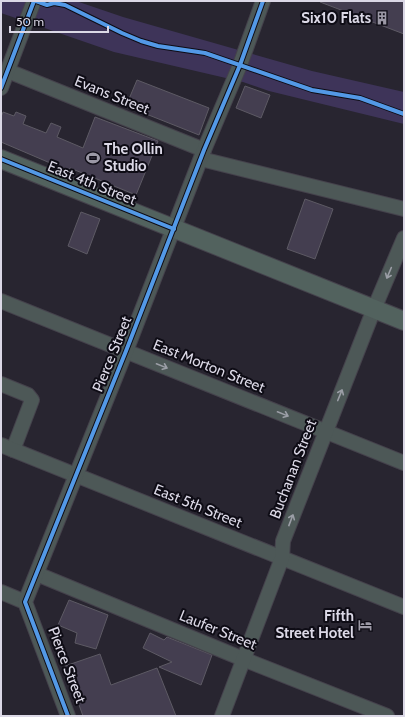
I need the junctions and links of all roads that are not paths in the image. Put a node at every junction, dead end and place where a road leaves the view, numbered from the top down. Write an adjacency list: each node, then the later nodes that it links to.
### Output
1 (34, 1): 3 (street)
2 (263, 1): 5 (street, Pierce Street)
3 (8, 71): 4 (street); 5 (street, Evans Street)
4 (1, 88)
5 (203, 154): 7 (street, Evans Street); 8 (street, Pierce Street)
6 (1, 159): 8 (main road, East 4th Street)
7 (404, 209)
8 (174, 229): 11 (main road, East 4th Street); 13 (street, Pierce Street)
9 (404, 238): 11 (street, Buchanan Street, one-way to 11)
10 (1, 301): 13 (street, East Morton Street)
11 (374, 309): 12 (main road, East 4th Street); 15 (street, Buchanan Street, one-way to 11)
12 (404, 321)
13 (126, 351): 15 (street, East Morton Street, one-way to 15); 18 (street, Pierce Street)
14 (1, 384): 16 (street)
15 (326, 431): 17 (street, East Morton Street); 19 (street, Buchanan Street, one-way to 15)
16 (7, 447): 18 (street, East 5th Street)
17 (404, 463)
18 (77, 475): 19 (street, East 5th Street); 20 (street, Pierce Street)
19 (282, 558): 23 (street, East 5th Street); 24 (street, Buchanan Street)
20 (37, 574): 22 (street, Pierce Street); 24 (street, Laufer Street)
21 (1, 592): 22 (street)
22 (25, 602): 25 (street, Pierce Street)
23 (404, 607)
24 (243, 659): 26 (street, Buchanan Street); 27 (street, Laufer Street)
25 (68, 716)
26 (222, 716)
27 (387, 716)

